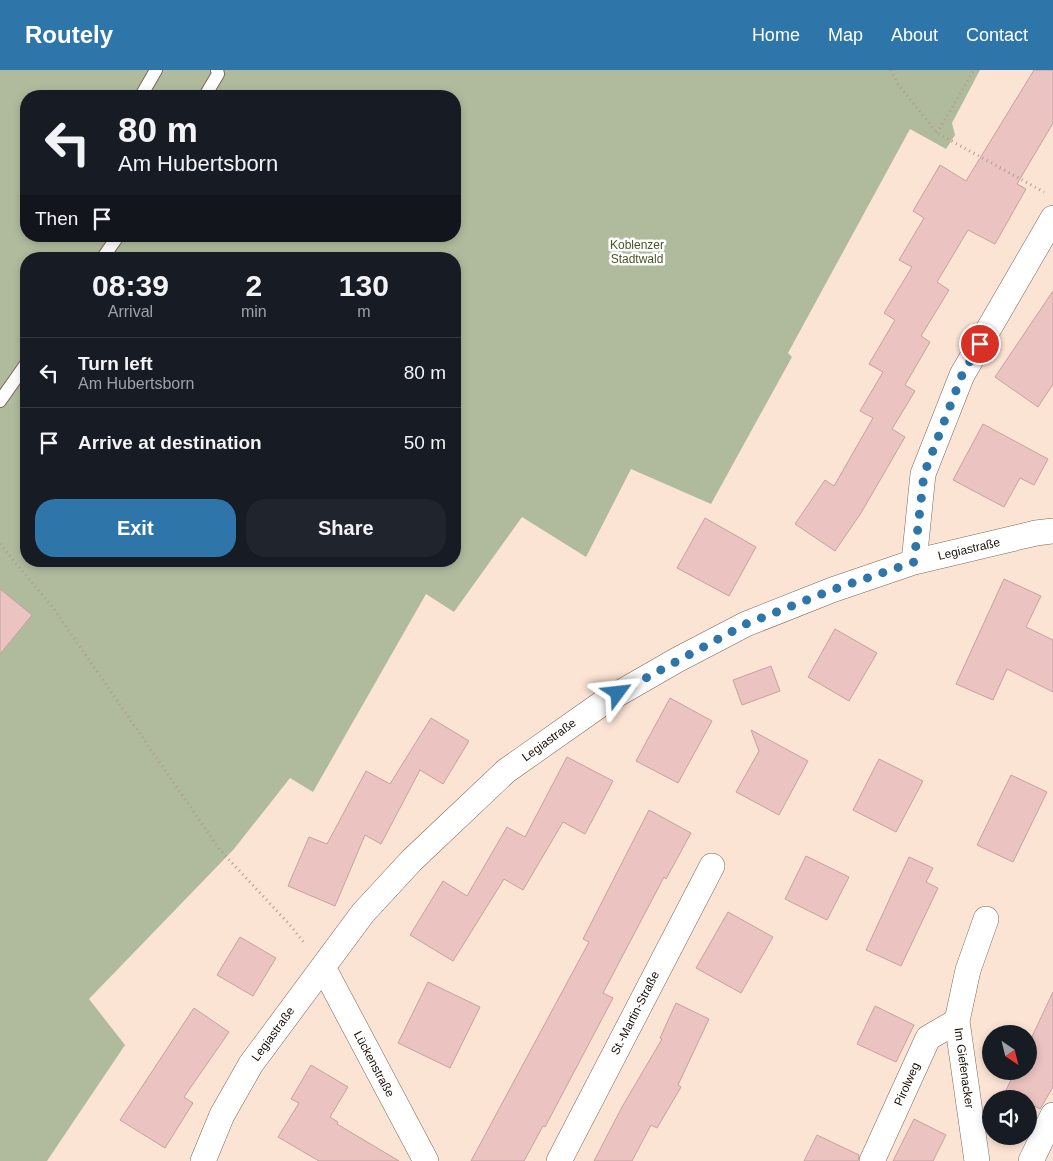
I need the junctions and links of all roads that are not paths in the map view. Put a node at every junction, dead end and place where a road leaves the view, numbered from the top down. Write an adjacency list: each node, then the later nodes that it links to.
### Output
1 (156, 70): 3 (lane)
2 (217, 70): 4 (lane)
3 (144, 90)
4 (209, 90)
5 (1053, 218): 9 (street)
6 (20, 373): 7 (lane)
7 (0, 401)
8 (1053, 531): 9 (street, Legiastraße)
9 (914, 562): 12 (street, Legiastraße)
10 (712, 866): 17 (street, St.-Martin-Straße)
11 (986, 919): 13 (street, Im Giefenacker)
12 (323, 967): 15 (street, Legiastraße); 16 (street, Lückenstraße)
13 (957, 1021): 18 (street, Pirolweg); 19 (street, Im Giefenacker)
14 (1053, 1115): 20 (street)
15 (203, 1161)
16 (426, 1161)
17 (559, 1161)
18 (872, 1161)
19 (976, 1161)
20 (1030, 1161)

